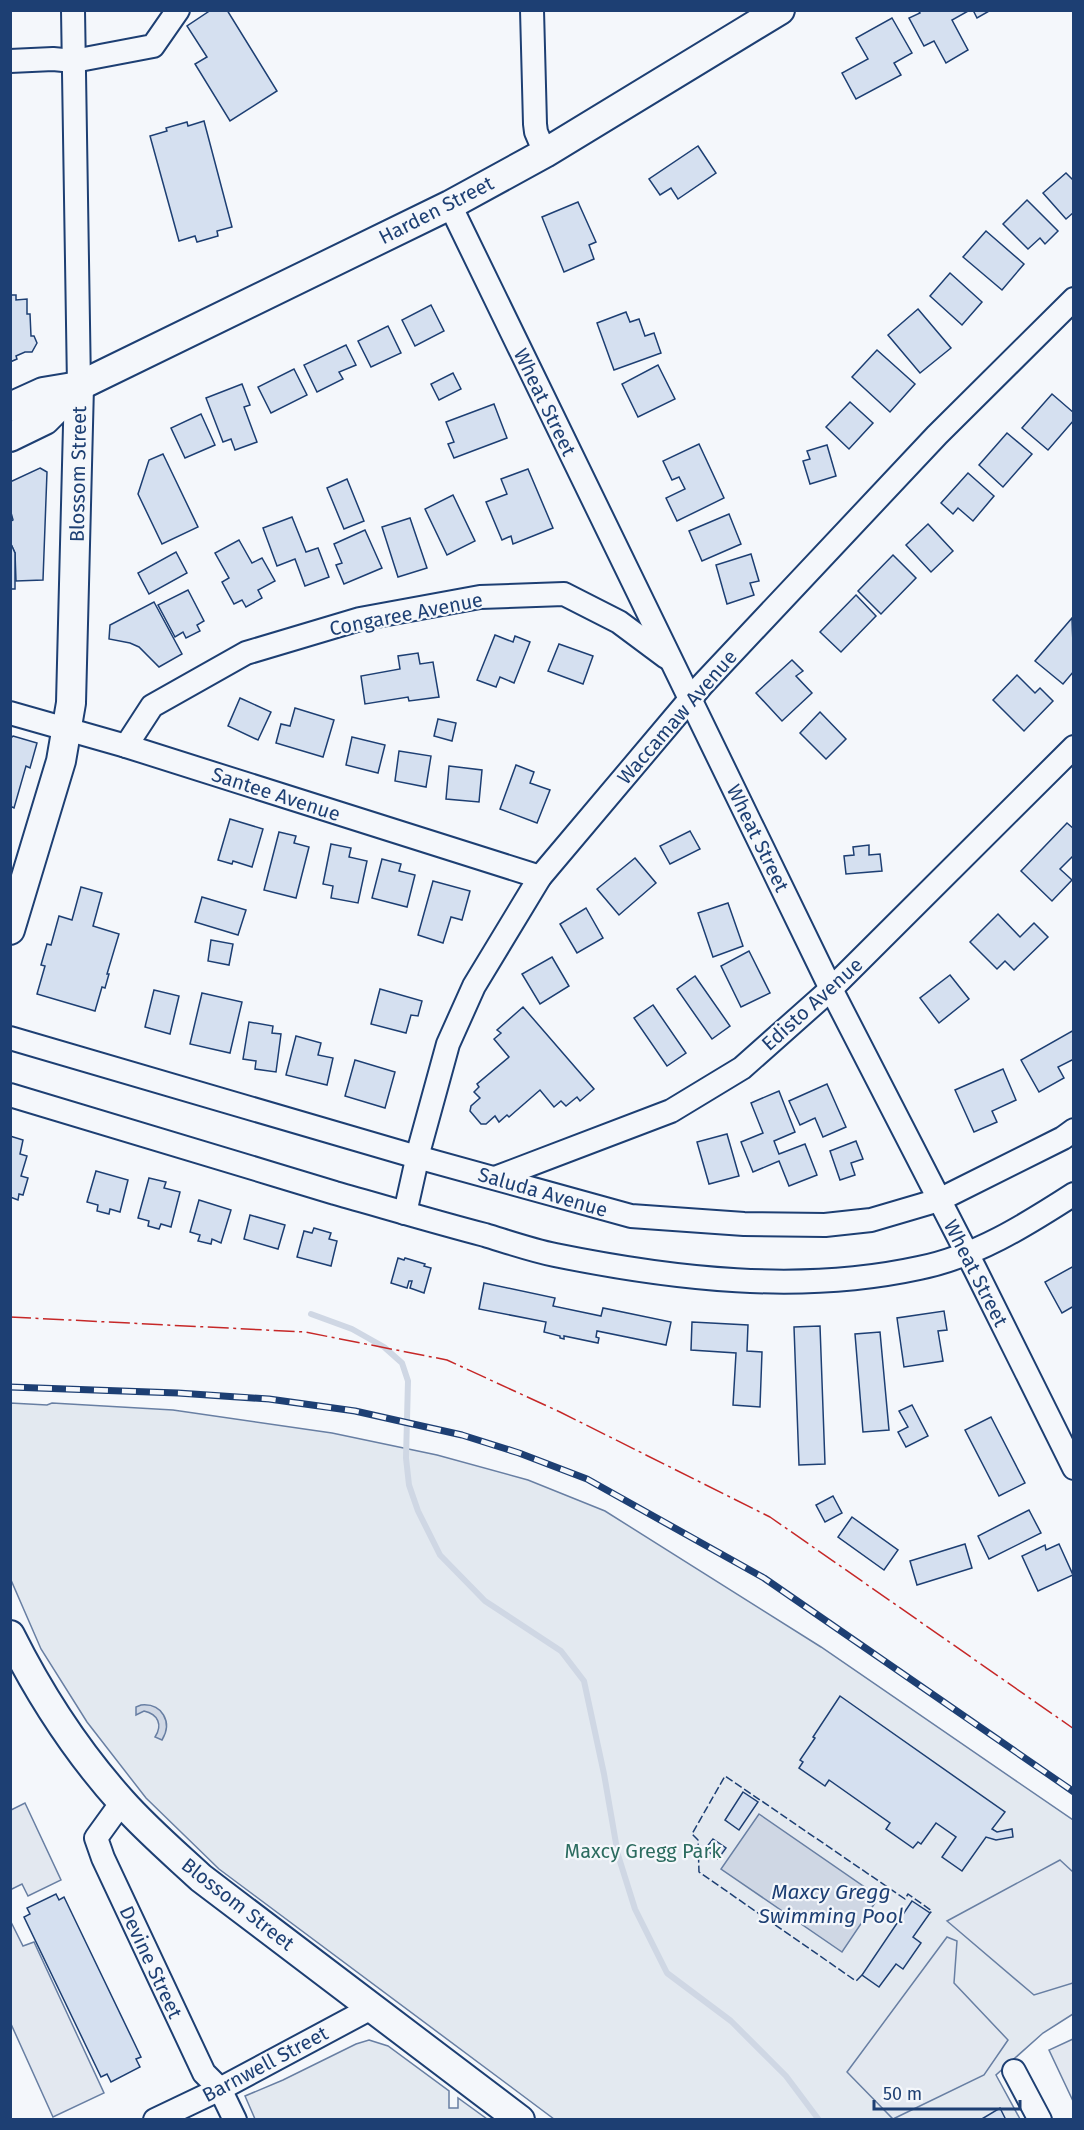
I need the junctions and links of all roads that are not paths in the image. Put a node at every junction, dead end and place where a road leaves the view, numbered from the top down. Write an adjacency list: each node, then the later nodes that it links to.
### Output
1 (73, 10): 6 (street, Blossom Street)
2 (178, 10): 6 (street)
3 (532, 10): 7 (street)
4 (780, 10): 7 (main road, Harden Street)
5 (10, 61): 6 (street)
6 (74, 61): 10 (street, Blossom Street)
7 (545, 153): 8 (main road, Harden Street)
8 (450, 205): 10 (main road, Harden Street); 13 (street, Wheat Street)
9 (1074, 299): 14 (street, Waccamaw Avenue)
10 (79, 386): 11 (main road, Harden Street); 12 (main road, Harden Street); 16 (main road, Blossom Street)
11 (10, 407)
12 (10, 437)
13 (669, 659): 14 (street, Wheat Street); 17 (street, Congaree Avenue)
14 (691, 699): 19 (street, Waccamaw Avenue); 21 (street, Wheat Street)
15 (10, 713): 16 (street, Santee Avenue)
16 (67, 730): 17 (street, Santee Avenue); 20 (main road, Blossom Street)
17 (126, 746): 19 (street, Santee Avenue)
18 (1074, 747): 21 (street, Edisto Avenue)
19 (540, 877): 25 (street, Waccamaw Avenue)
20 (10, 930)
21 (831, 989): 26 (street, Edisto Avenue); 28 (street, Wheat Street)
22 (10, 1038): 25 (street, Saluda Avenue)
23 (10, 1095): 29 (street)
24 (1074, 1130): 28 (street, Saluda Avenue)
25 (417, 1157): 26 (street, Saluda Avenue); 29 (street, Waccamaw Avenue)
26 (495, 1178): 28 (street, Saluda Avenue)
27 (1074, 1194): 30 (street)
28 (939, 1200): 30 (street, Wheat Street)
29 (405, 1213): 30 (street)
30 (967, 1254): 31 (street, Wheat Street)
31 (1074, 1468)
32 (10, 1635): 33 (main road, Blossom Street)
33 (122, 1802): 34 (main road, Blossom Street); 36 (street, Devine Street)
34 (373, 2007): 36 (street, Barnwell Street); 39 (main road, Blossom Street)
35 (1014, 2071): 40 (street)
36 (220, 2089): 37 (street, Barnwell Street); 38 (street, Devine Street)
37 (155, 2120)
38 (236, 2120)
39 (520, 2120)
40 (1040, 2120)

